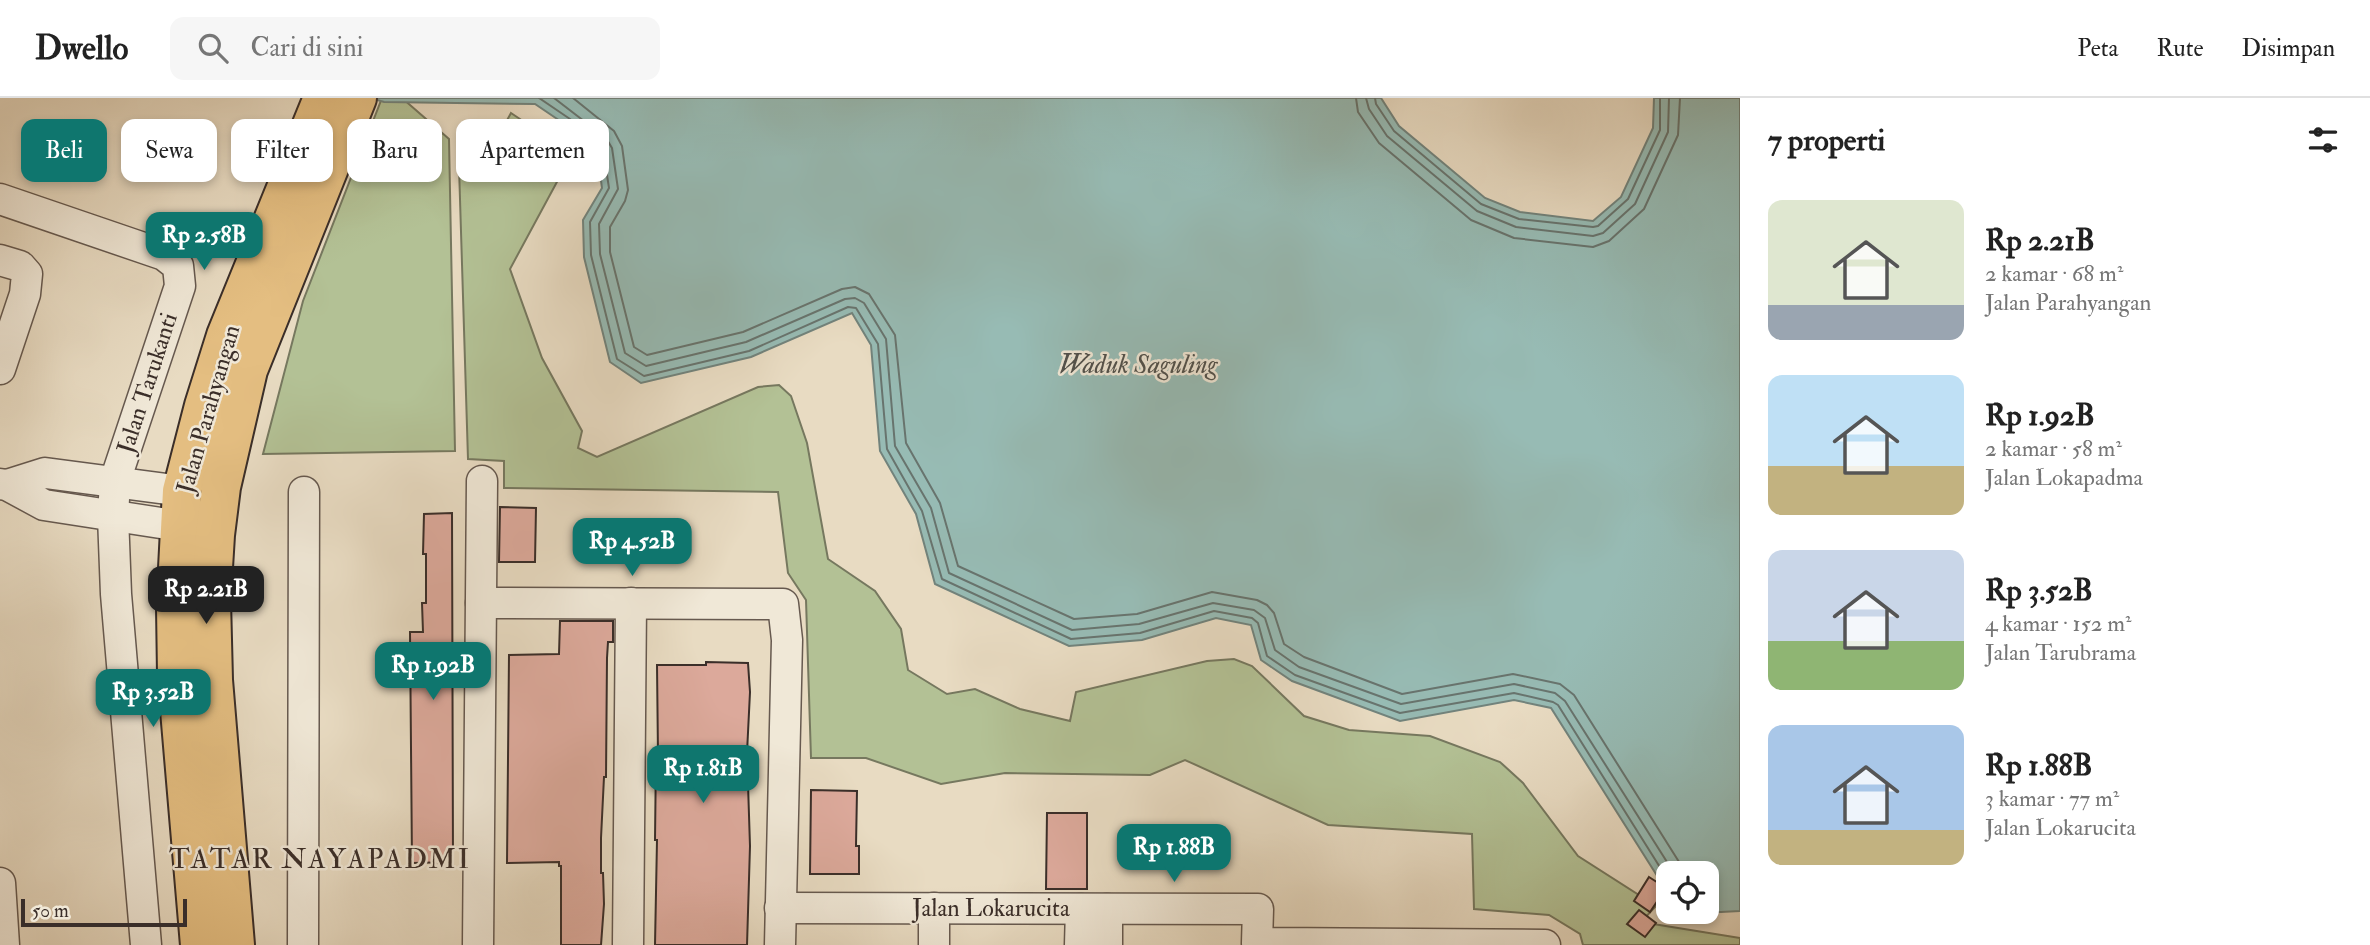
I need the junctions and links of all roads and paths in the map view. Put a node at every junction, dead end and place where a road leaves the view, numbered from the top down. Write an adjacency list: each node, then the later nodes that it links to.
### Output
1 (323, 98): 5 (main road, Jalan Parahyangan)
2 (357, 98): 5 (main road, Jalan Parahyangan)
3 (0, 199): 7 (street, Jalan Tarukanti)
4 (0, 260): 6 (street)
5 (253, 312): 11 (main road, Jalan Parahyangan); 15 (main road, Jalan Parahyangan)
6 (0, 369)
7 (115, 481): 9 (street); 11 (street); 12 (street, Jalan Tarukanti)
8 (482, 481): 13 (street)
9 (4, 484): 12 (street)
10 (304, 492): 27 (street)
11 (181, 508): 12 (street); 15 (main road, Jalan Parahyangan)
12 (113, 516): 24 (street, Jalan Tarukanti)
13 (481, 603): 14 (street); 28 (street)
14 (631, 603): 17 (street); 29 (street)
15 (211, 879): 25 (main road, Jalan Parahyangan); 26 (main road, Jalan Parahyangan)
16 (0, 883): 23 (street)
17 (780, 908): 18 (street, Jalan Lokarucita); 30 (street)
18 (934, 908): 19 (street, Jalan Lokarucita); 31 (street)
19 (1094, 909): 20 (street, Jalan Lokarucita); 32 (street); 33 (street)
20 (1257, 944): 21 (street, Jalan Lokarucita)
21 (1396, 944): 22 (street, Jalan Lokarucita)
22 (1545, 944)
23 (4, 945)
24 (146, 945)
25 (200, 945)
26 (235, 945)
27 (303, 945)
28 (478, 945)
29 (628, 945)
30 (780, 945)
31 (934, 945)
32 (1080, 945)
33 (1107, 945)

